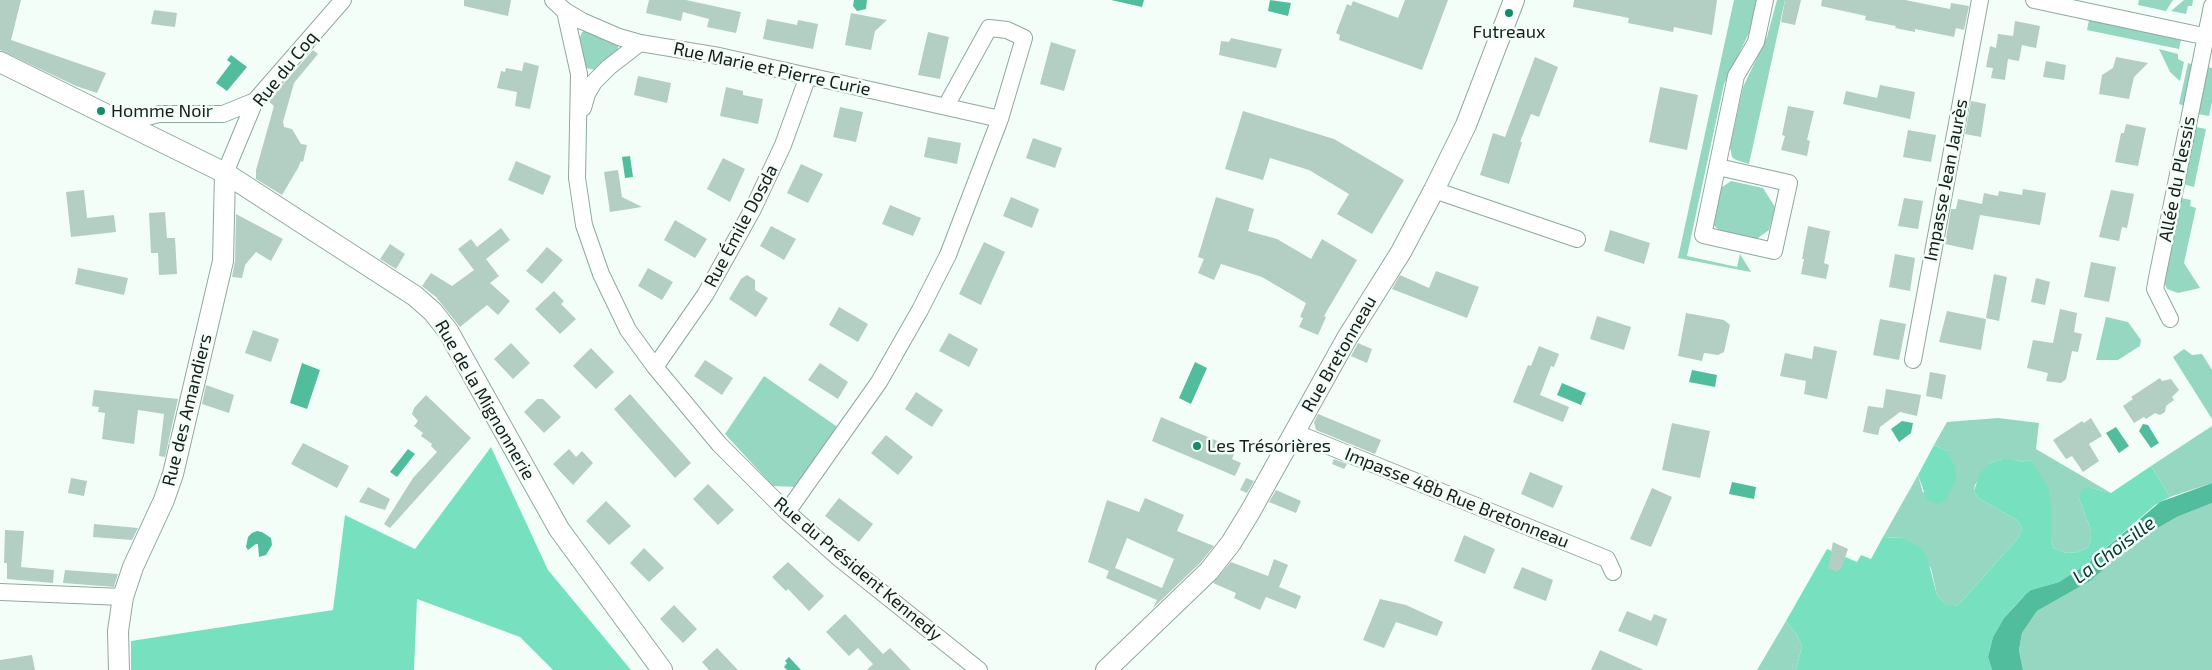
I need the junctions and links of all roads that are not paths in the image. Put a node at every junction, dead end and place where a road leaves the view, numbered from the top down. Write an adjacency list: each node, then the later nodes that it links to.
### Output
1 (343, 0): 12 (street, Rue du Coq)
2 (1514, 0): 19 (street, Rue Bretonneau)
3 (1765, 0): 17 (street)
4 (1980, 0): 22 (street, Impasse Jean Jaurès)
5 (2034, 0): 8 (street)
6 (559, 6): 9 (street, Rue Marie et Pierre Curie); 16 (street, Rue du Président Kennedy)
7 (2212, 6): 8 (street, Allée du Plessis)
8 (2209, 37): 21 (street, Allée du Plessis)
9 (640, 43): 11 (street, Rue Marie et Pierre Curie); 16 (street, Rue du Président Kennedy)
10 (1, 61): 15 (street, Rue de la Mignonnerie)
11 (808, 76): 13 (street, Rue Marie et Pierre Curie); 23 (street, Rue Émile Dosda)
12 (255, 101): 15 (street); 18 (street, Rue du Coq)
13 (946, 106): 14 (street, Rue Marie et Pierre Curie); 14 (street)
14 (1000, 119): 25 (street)
15 (124, 123): 18 (street, Rue de la Mignonnerie)
16 (578, 125): 23 (street, Rue du Président Kennedy)
17 (1718, 167): 17 (street)
18 (225, 173): 28 (street, Rue des Amandiers); 30 (street, Rue de la Mignonnerie)
19 (1434, 190): 20 (street); 24 (street, Rue Bretonneau)
20 (1577, 239)
21 (2170, 320)
22 (1913, 360)
23 (655, 367): 25 (street, Rue du Président Kennedy)
24 (1294, 432): 26 (street, Impasse 48b Rue Bretonneau); 32 (street, Rue Bretonneau)
25 (787, 512): 31 (street, Rue du Président Kennedy)
26 (1613, 572)
27 (0, 592): 28 (street)
28 (123, 598): 29 (street, Rue des Amandiers)
29 (119, 670)
30 (662, 670)
31 (979, 670)
32 (1106, 670)

